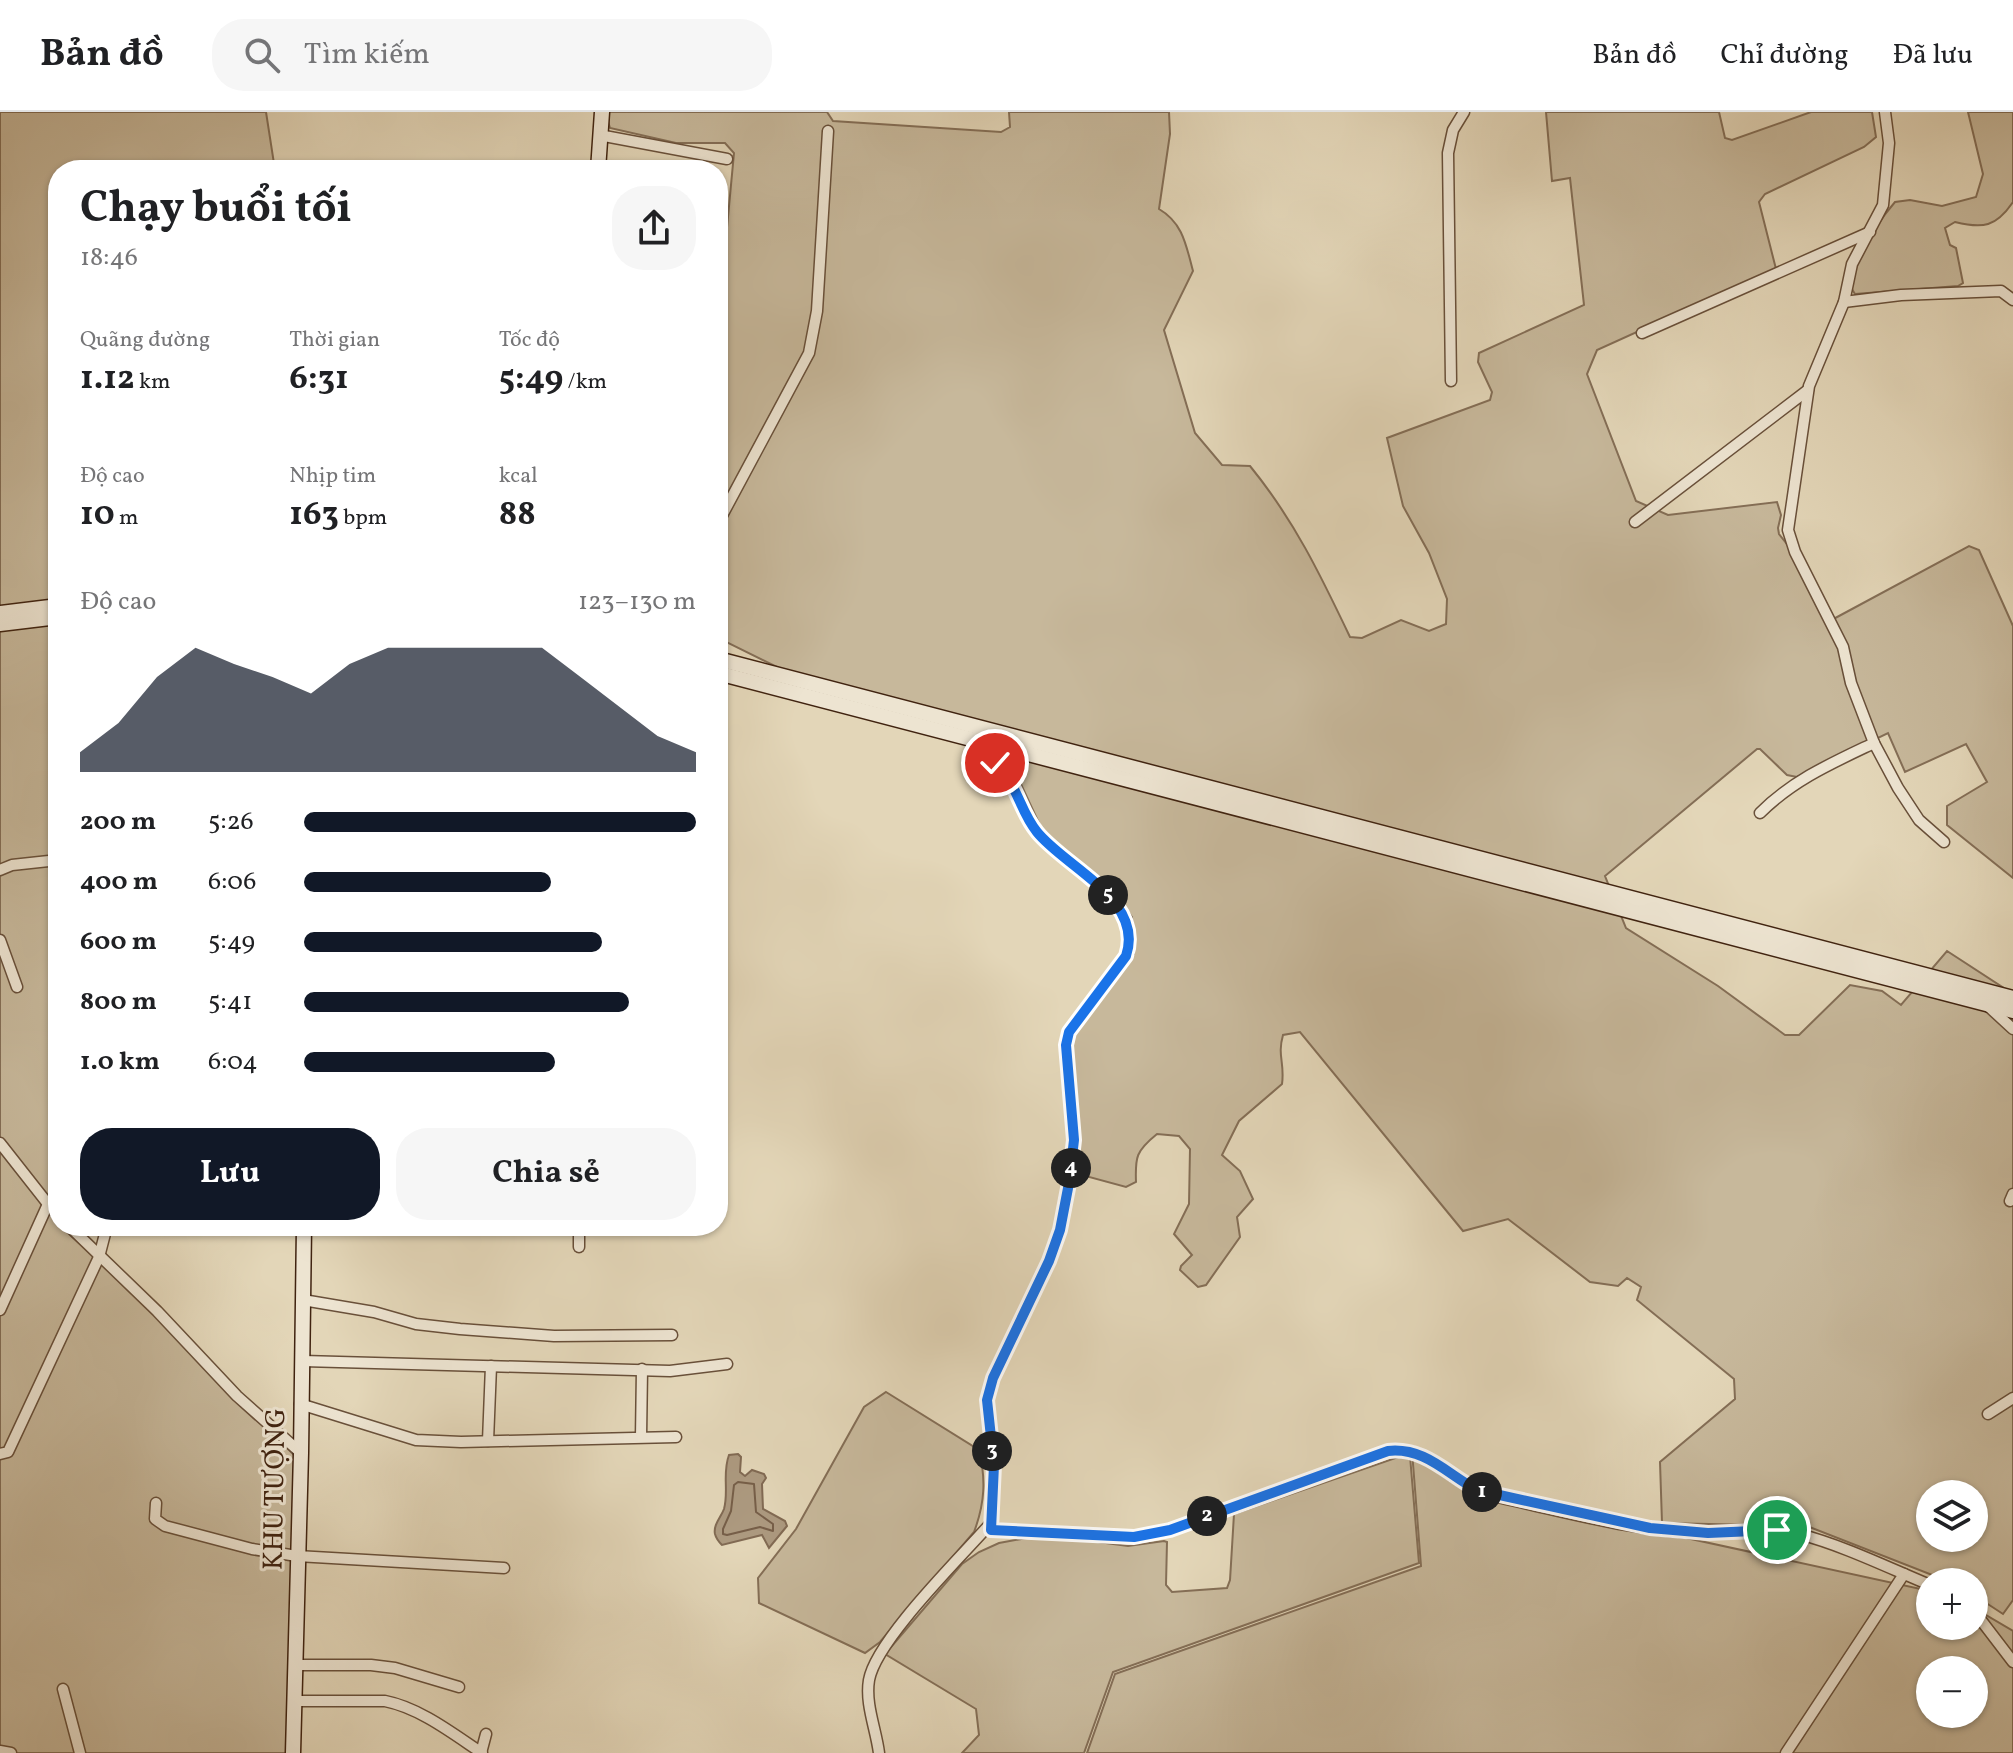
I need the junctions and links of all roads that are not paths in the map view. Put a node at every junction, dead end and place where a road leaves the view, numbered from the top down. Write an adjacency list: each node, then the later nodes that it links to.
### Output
1 (602, 112): 5 (main road)
2 (1464, 112): 12 (street)
3 (1885, 112): 8 (street)
4 (828, 131): 14 (street)
5 (599, 135): 6 (street); 7 (main road)
6 (727, 159)
7 (598, 160)
8 (1870, 232): 10 (street); 11 (street)
9 (2013, 300): 10 (street)
10 (1844, 302): 13 (street)
11 (1642, 333)
12 (1451, 381)
13 (1808, 390): 15 (street); 22 (street)
14 (728, 504)
15 (1635, 522)
16 (48, 607): 17 (main road)
17 (0, 613)
18 (48, 618): 19 (main road)
19 (0, 624)
20 (728, 662): 30 (main road)
21 (728, 676): 31 (main road)
22 (1874, 743): 24 (street); 25 (street)
23 (995, 763): 58 (street)
24 (1760, 813)
25 (1944, 842)
26 (48, 861): 27 (street)
27 (0, 870)
28 (0, 940): 29 (street)
29 (17, 987)
30 (2013, 998)
31 (1987, 1004): 32 (main road); 33 (street)
32 (2013, 1011)
33 (2013, 1029)
34 (0, 1143): 35 (street)
35 (48, 1204): 43 (street)
36 (79, 1236): 41 (street)
37 (104, 1236): 41 (street)
38 (304, 1236): 42 (main road, KHU TƯỢNG)
39 (579, 1236): 40 (street)
40 (579, 1247)
41 (99, 1257): 55 (street); 56 (street)
42 (303, 1300): 44 (street); 45 (main road, KHU TƯỢNG)
43 (0, 1310)
44 (672, 1335)
45 (303, 1361): 47 (street); 50 (main road, KHU TƯỢNG)
46 (727, 1364): 48 (street)
47 (491, 1366): 48 (street); 54 (street)
48 (642, 1369): 52 (street)
49 (2013, 1398): 51 (street)
50 (300, 1404): 54 (street); 55 (main road, KHU TƯỢNG)
51 (1988, 1414)
52 (641, 1437): 53 (street); 54 (street)
53 (676, 1437)
54 (488, 1441)
55 (301, 1453): 59 (main road, KHU TƯỢNG)
56 (0, 1454)
57 (156, 1503): 59 (street)
58 (990, 1524): 61 (street); 75 (street)
59 (297, 1556): 60 (street); 65 (main road, KHU TƯỢNG)
60 (504, 1568)
61 (1904, 1574): 62 (street); 76 (street)
62 (1916, 1579)
63 (1988, 1629): 64 (street)
64 (2013, 1662)
65 (295, 1665): 66 (street); 68 (main road, KHU TƯỢNG)
66 (459, 1687)
67 (63, 1689): 72 (street)
68 (295, 1701): 73 (main road, KHU TƯỢNG); 74 (street)
69 (486, 1734): 74 (street)
70 (0, 1751): 71 (street)
71 (11, 1753)
72 (80, 1753)
73 (293, 1753)
74 (482, 1753)
75 (879, 1753)
76 (1786, 1753)

